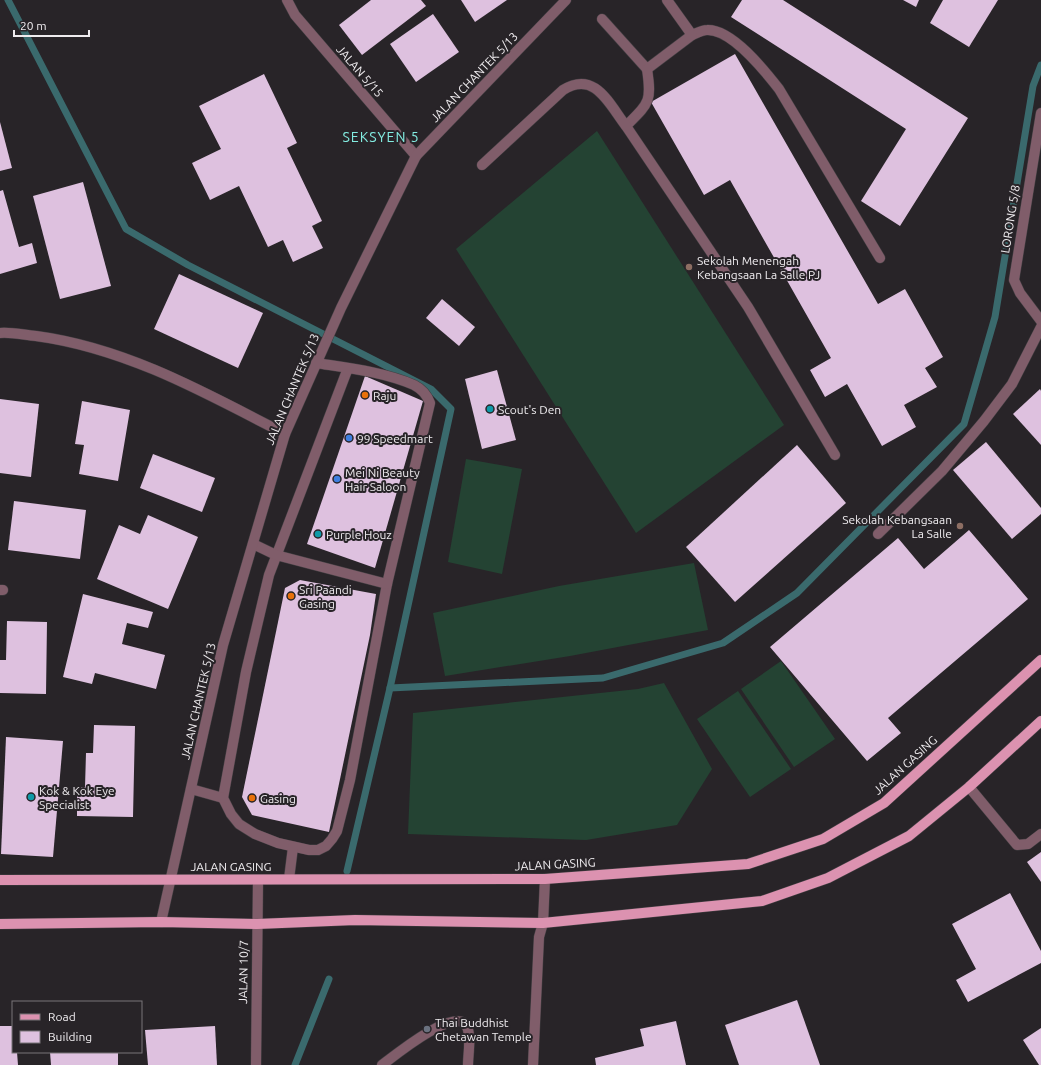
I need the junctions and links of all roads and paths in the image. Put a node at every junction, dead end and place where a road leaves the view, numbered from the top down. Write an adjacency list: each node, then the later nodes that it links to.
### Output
1 (287, 0): 9 (street, JALAN 5/15)
2 (566, 0): 9 (street, JALAN CHANTEK 5/13)
3 (667, 0): 5 (street)
4 (602, 19): 6 (street)
5 (692, 35): 6 (street); 11 (street)
6 (647, 68): 8 (street)
7 (1041, 113): 12 (street, LORONG 5/8)
8 (626, 126): 10 (street); 18 (street)
9 (416, 156): 15 (street, JALAN CHANTEK 5/13)
10 (482, 165)
11 (880, 258)
12 (1041, 321)
13 (1041, 327): 19 (street)
14 (0, 333): 17 (street)
15 (316, 363): 16 (street); 17 (street, JALAN CHANTEK 5/13)
16 (348, 368): 21 (street); 22 (street)
17 (285, 434): 20 (street, JALAN CHANTEK 5/13)
18 (835, 455)
19 (878, 534)
20 (253, 544): 21 (street); 26 (street, JALAN CHANTEK 5/13)
21 (276, 555): 22 (street); 27 (street)
22 (387, 584): 29 (street)
23 (1041, 660): 32 (main road, JALAN GASING)
24 (1041, 721): 25 (main road)
25 (969, 787): 28 (street); 36 (main road)
26 (191, 789): 27 (street); 31 (street, JALAN CHANTEK 5/13)
27 (223, 798): 29 (street)
28 (1041, 834)
29 (293, 847): 30 (street)
30 (289, 878): 32 (main road, JALAN GASING); 34 (main road, JALAN GASING)
31 (171, 879): 33 (main road, JALAN GASING); 34 (main road, JALAN GASING); 35 (street, JALAN CHANTEK 5/13)
32 (545, 879): 36 (street)
33 (0, 880)
34 (258, 880): 38 (street, JALAN 10/7)
35 (161, 922): 37 (main road); 38 (main road)
36 (543, 923): 38 (main road); 42 (street)
37 (0, 924)
38 (257, 924): 39 (street, JALAN 10/7)
39 (256, 1065)
40 (382, 1065): 41 (street)
41 (468, 1065)
42 (533, 1065)

